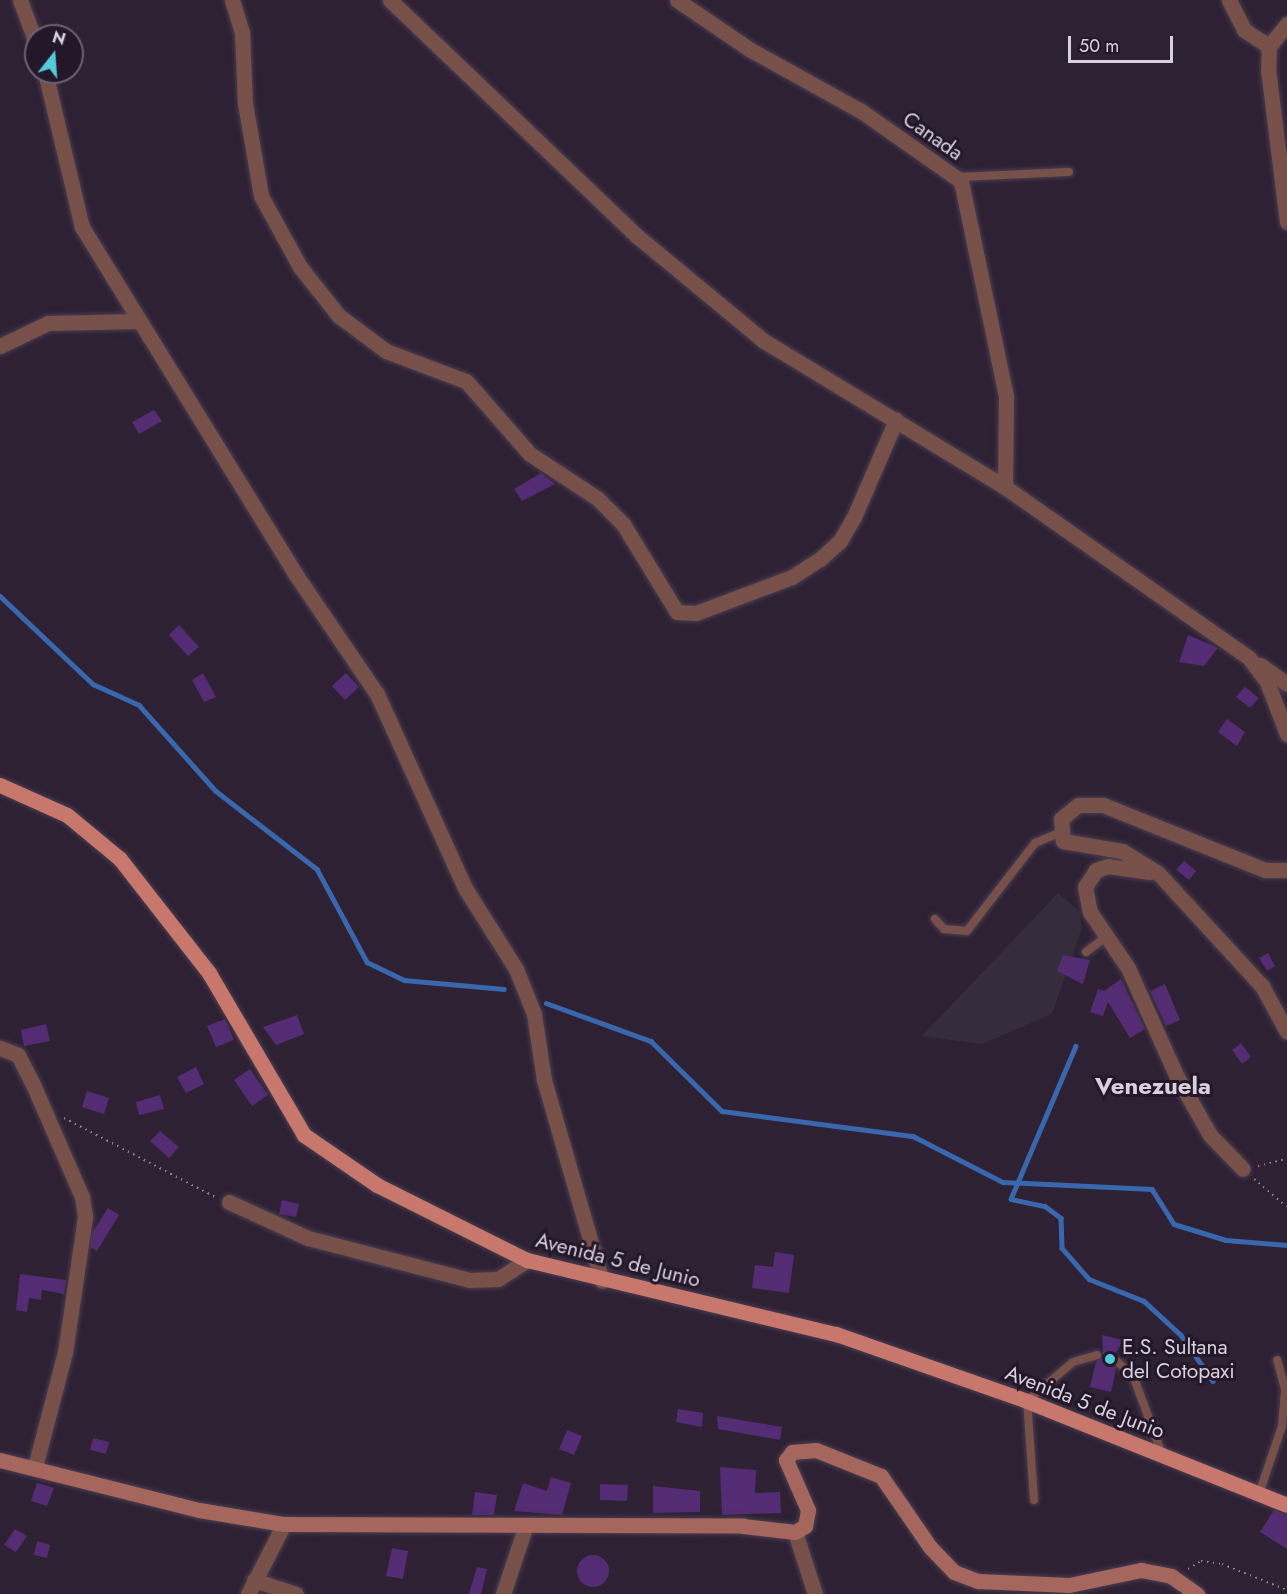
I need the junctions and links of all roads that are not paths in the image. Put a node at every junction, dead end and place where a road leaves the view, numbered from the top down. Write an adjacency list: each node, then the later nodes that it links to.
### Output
1 (21, 0): 6 (street)
2 (232, 0): 15 (street)
3 (390, 0): 15 (street)
4 (677, 0): 11 (street, Canada)
5 (1229, 0): 8 (street)
6 (29, 24)
7 (1287, 24): 8 (street)
8 (1269, 46): 12 (street)
9 (48, 84): 13 (street)
10 (1069, 172): 11 (lane)
11 (957, 177): 16 (street, Canada)
12 (1287, 222)
13 (138, 321): 14 (street); 32 (street)
14 (0, 346)
15 (896, 420): 16 (street)
16 (1005, 487): 17 (street)
17 (1249, 658): 18 (street); 19 (street)
18 (1287, 684)
19 (1287, 734)
20 (0, 785): 31 (main road, Avenida 5 de Junio)
21 (1059, 833): 22 (street); 23 (street); 24 (lane)
22 (1287, 870)
23 (1158, 873): 25 (street); 27 (street)
24 (935, 919)
25 (1107, 936): 26 (lane); 29 (street)
26 (1086, 952)
27 (1287, 1032)
28 (0, 1048): 39 (street)
29 (1243, 1169)
30 (229, 1202): 31 (street)
31 (527, 1260): 32 (main road, Avenida 5 de Junio)
32 (602, 1281): 36 (main road, Avenida 5 de Junio)
33 (1097, 1355): 36 (lane)
34 (1277, 1360): 40 (lane)
35 (1118, 1362): 37 (lane)
36 (1027, 1401): 37 (main road, Avenida 5 de Junio); 41 (lane)
37 (1162, 1454): 40 (main road, Avenida 5 de Junio)
38 (0, 1460): 39 (street)
39 (35, 1467): 43 (street)
40 (1259, 1494): 42 (main road, Avenida 5 de Junio)
41 (1034, 1500)
42 (1287, 1505)
43 (284, 1524): 44 (street); 46 (street)
44 (525, 1528): 45 (street); 48 (street)
45 (795, 1532): 49 (street); 50 (street)
46 (251, 1587): 47 (street)
47 (296, 1594)
48 (503, 1594)
49 (815, 1594)
50 (1197, 1594)

